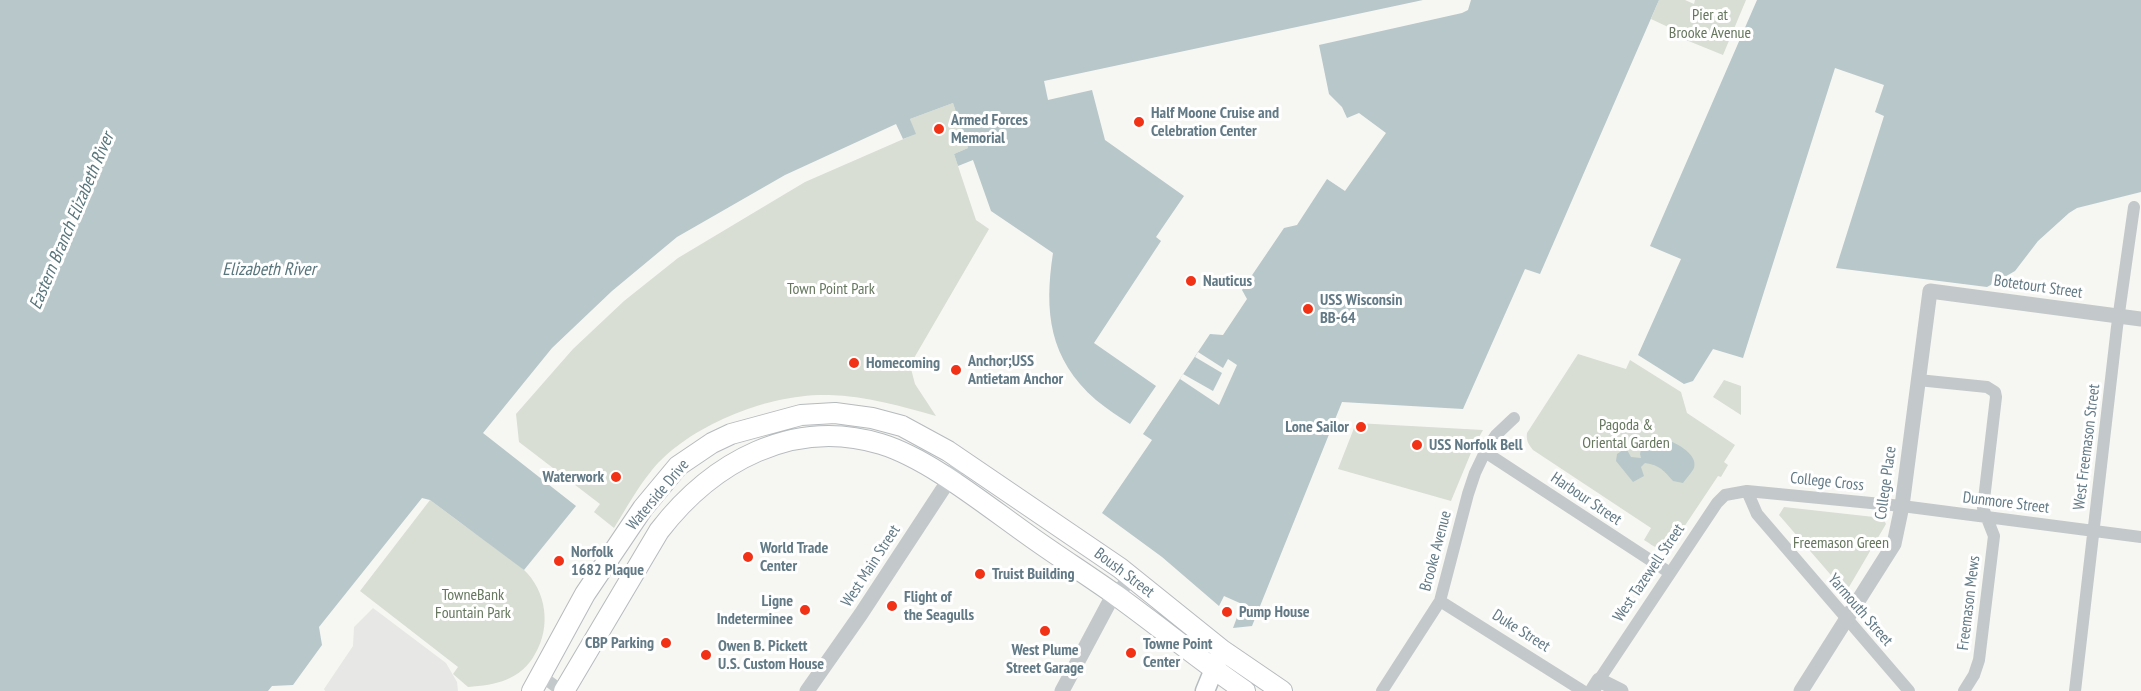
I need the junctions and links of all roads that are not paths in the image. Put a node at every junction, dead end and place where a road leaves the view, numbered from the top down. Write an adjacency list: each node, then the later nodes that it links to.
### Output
1 (2134, 207): 3 (street, West Freemason Street)
2 (1930, 291): 3 (street, Botetourt Street); 5 (street, College Place)
3 (2119, 316): 4 (street, Botetourt Street); 13 (street, West Freemason Street)
4 (2141, 319)
5 (1918, 380): 11 (street, College Place); 12 (street, Freemason Mews)
6 (1514, 418): 7 (street, Brooke Avenue)
7 (1485, 452): 15 (street, Harbour Street); 18 (street, Brooke Avenue)
8 (962, 460): 9 (street, West Main Street); 16 (main road, Boush Street); 22 (main road, Waterside Drive)
9 (948, 480): 17 (main road, Boush Street); 25 (main road, Waterside Drive); 26 (street, West Main Street)
10 (1747, 491): 11 (street, College Cross); 15 (street, West Tazewell Street); 19 (street, Yarmouth Street)
11 (1902, 506): 12 (street, Dunmore Street); 19 (street, College Place)
12 (1986, 517): 13 (street, Dunmore Street); 35 (street, Freemason Mews)
13 (2094, 531): 14 (street, Dunmore Street); 36 (street, West Freemason Street)
14 (2141, 537)
15 (1670, 573): 23 (street, West Tazewell Street)
16 (1132, 577): 17 (street); 20 (main road, Boush Street)
17 (1115, 595): 21 (main road, Boush Street); 24 (street)
18 (1440, 601): 30 (street, Brooke Avenue); 31 (street, Duke Street)
19 (1847, 621): 33 (street, College Place); 34 (street, Yarmouth Street)
20 (1222, 650): 21 (main road); 29 (main road, Boush Street)
21 (1214, 670): 27 (main road); 28 (main road, Boush Street)
22 (536, 683): 25 (street)
23 (1596, 685): 32 (street)
24 (1067, 689)
25 (563, 691)
26 (807, 691)
27 (1205, 691)
28 (1245, 691)
29 (1282, 691)
30 (1382, 691)
31 (1583, 691)
32 (1621, 691)
33 (1801, 691)
34 (1909, 691)
35 (1964, 691)
36 (2075, 691)

